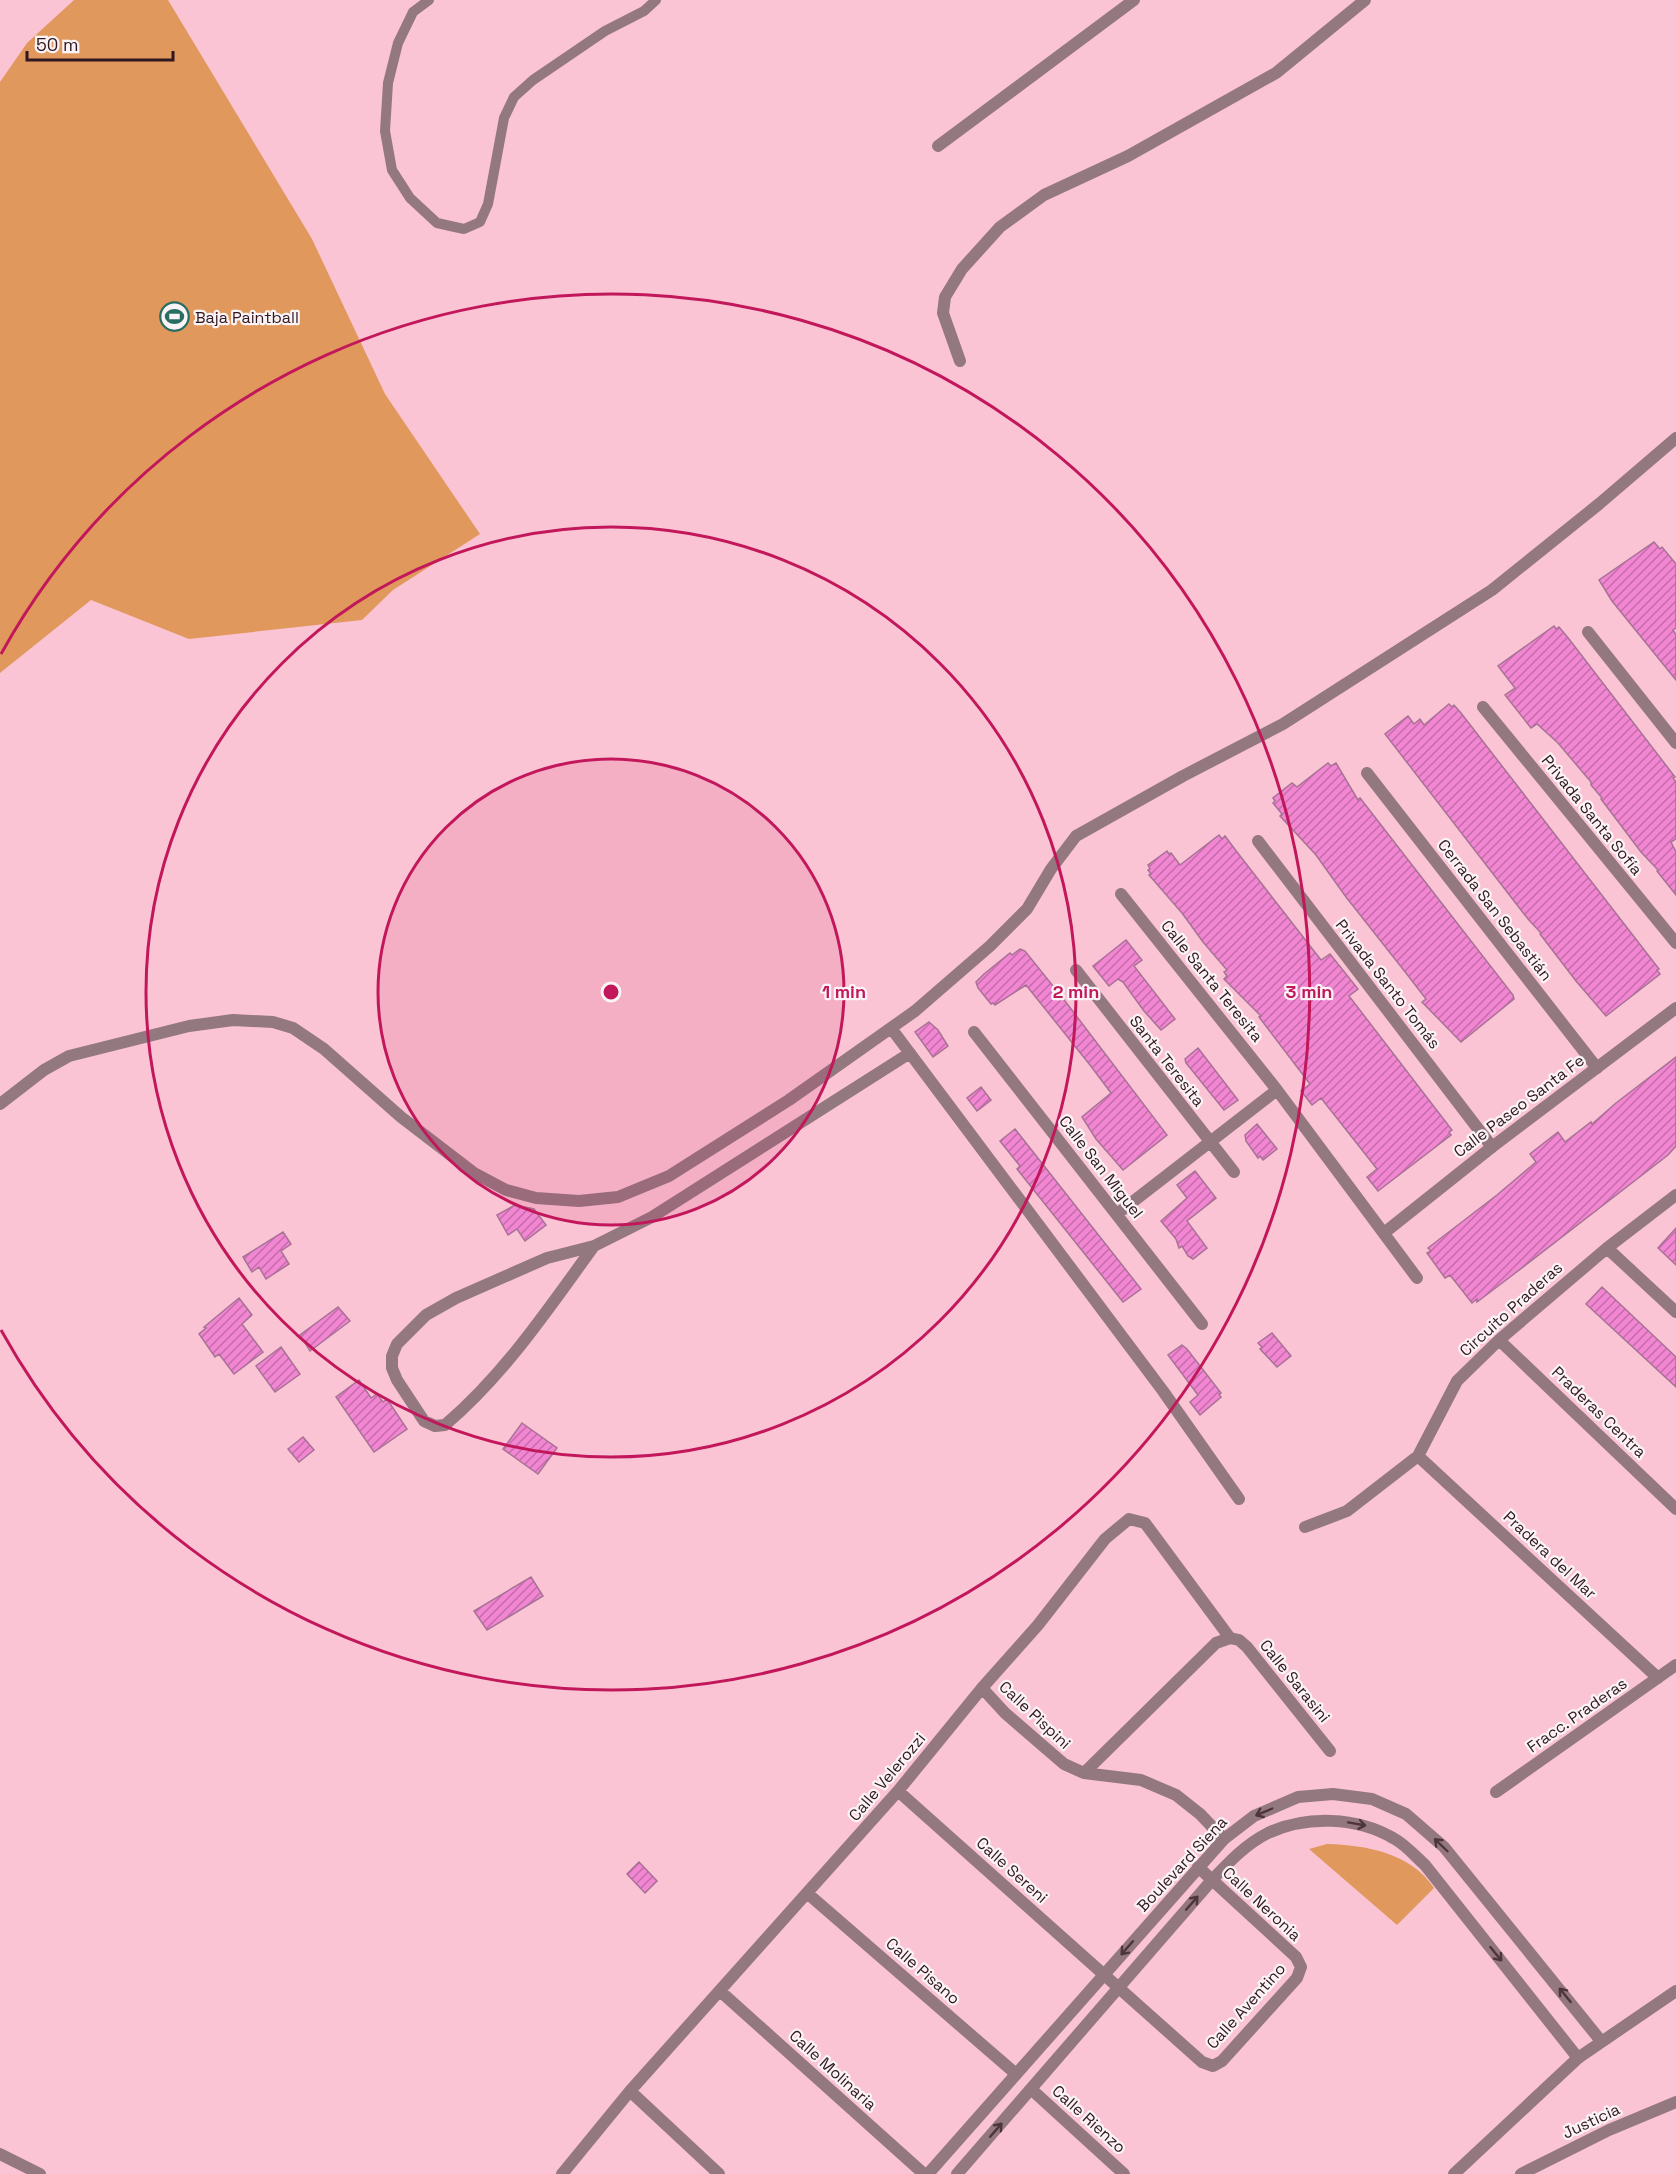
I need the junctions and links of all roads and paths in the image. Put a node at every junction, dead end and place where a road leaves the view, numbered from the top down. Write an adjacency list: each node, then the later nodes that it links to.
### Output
1 (429, 0): 2 (lane)
2 (656, 0)
3 (1134, 0): 5 (street)
4 (1365, 0): 6 (street)
5 (938, 146)
6 (960, 361)
7 (1676, 438): 17 (street)
8 (1588, 632): 10 (street)
9 (1483, 707): 14 (street, Privada Santa Sofía)
10 (1676, 743)
11 (1367, 773): 20 (street, Cerrada San Sebastián)
12 (1258, 841): 24 (street, Privada Santo Tomás)
13 (1121, 894): 21 (street, Calle Santa Teresita)
14 (1676, 944)
15 (1076, 970): 23 (street, Santa Teresita)
16 (1676, 1008): 20 (street, Calle Paseo Santa Fe)
17 (891, 1028): 19 (street); 22 (street)
18 (974, 1032): 27 (street, Calle San Miguel)
19 (910, 1053): 29 (street); 36 (street)
20 (1597, 1068): 24 (street, Calle Paseo Santa Fe)
21 (1277, 1089): 23 (street); 28 (street, Calle Santa Teresita)
22 (0, 1104)
23 (1209, 1142): 25 (street, Santa Teresita); 27 (street)
24 (1492, 1146): 28 (street, Calle Paseo Santa Fe)
25 (1234, 1172)
26 (1676, 1195): 30 (street, Circuito Praderas)
27 (1117, 1214): 33 (street, Calle San Miguel)
28 (1384, 1233): 31 (street, Calle Santa Teresita)
29 (594, 1246): 29 (street)
30 (1607, 1248): 32 (street); 34 (street, Circuito Praderas)
31 (1418, 1278)
32 (1676, 1312)
33 (1202, 1324)
34 (1499, 1340): 35 (street, Circuito Praderas); 37 (street, Praderas Centra)
35 (1418, 1456): 38 (street, Circuito Praderas); 41 (street, Pradera del Mar)
36 (1239, 1500)
37 (1676, 1509)
38 (1305, 1527)
39 (1230, 1638): 42 (street, Calle Velerozzi); 43 (street, Calle Sarasini); 44 (street)
40 (1676, 1665): 41 (street, Fracc. Praderas)
41 (1658, 1678): 46 (street, Fracc. Praderas)
42 (982, 1688): 44 (street, Calle Pispini); 45 (street, Calle Velerozzi)
43 (1330, 1750)
44 (1084, 1773): 47 (street, Calle Pispini)
45 (898, 1791): 50 (street, Calle Velerozzi); 52 (street, Calle Sereni)
46 (1496, 1792)
47 (1224, 1839): 48 (street, Boulevard Siena); 56 (street, Boulevard Siena, one-way to 47)
48 (1198, 1867): 49 (street, Calle Neronia); 52 (street, Boulevard Siena, one-way to 52)
49 (1212, 1880): 51 (street, Calle Neronia); 53 (street, Boulevard Siena, one-way to 49); 57 (street, Boulevard Siena, one-way to 57)
50 (807, 1893): 54 (street, Calle Velerozzi); 58 (street, Calle Pisano)
51 (1301, 1967): 53 (street, Calle Aventino)
52 (1104, 1974): 53 (street, Calle Aventino); 58 (street, Boulevard Siena)
53 (1119, 1987): 59 (street, Boulevard Siena)
54 (720, 1990): 60 (street, Calle Velerozzi); 66 (street, Calle Molinaria)
55 (1676, 1991): 56 (street)
56 (1601, 2041): 57 (street)
57 (1578, 2058): 69 (street)
58 (1016, 2074): 66 (street, Boulevard Siena)
59 (1031, 2089): 67 (street, Boulevard Siena, one-way to 59); 68 (street, Calle Rienzo)
60 (630, 2091): 64 (street, Calle Velerozzi); 65 (street)
61 (1676, 2102): 70 (street, Justicia)
62 (0, 2154): 63 (street)
63 (40, 2174)
64 (562, 2174)
65 (719, 2174)
66 (926, 2174)
67 (957, 2174)
68 (1124, 2174)
69 (1454, 2174)
70 (1521, 2174)

